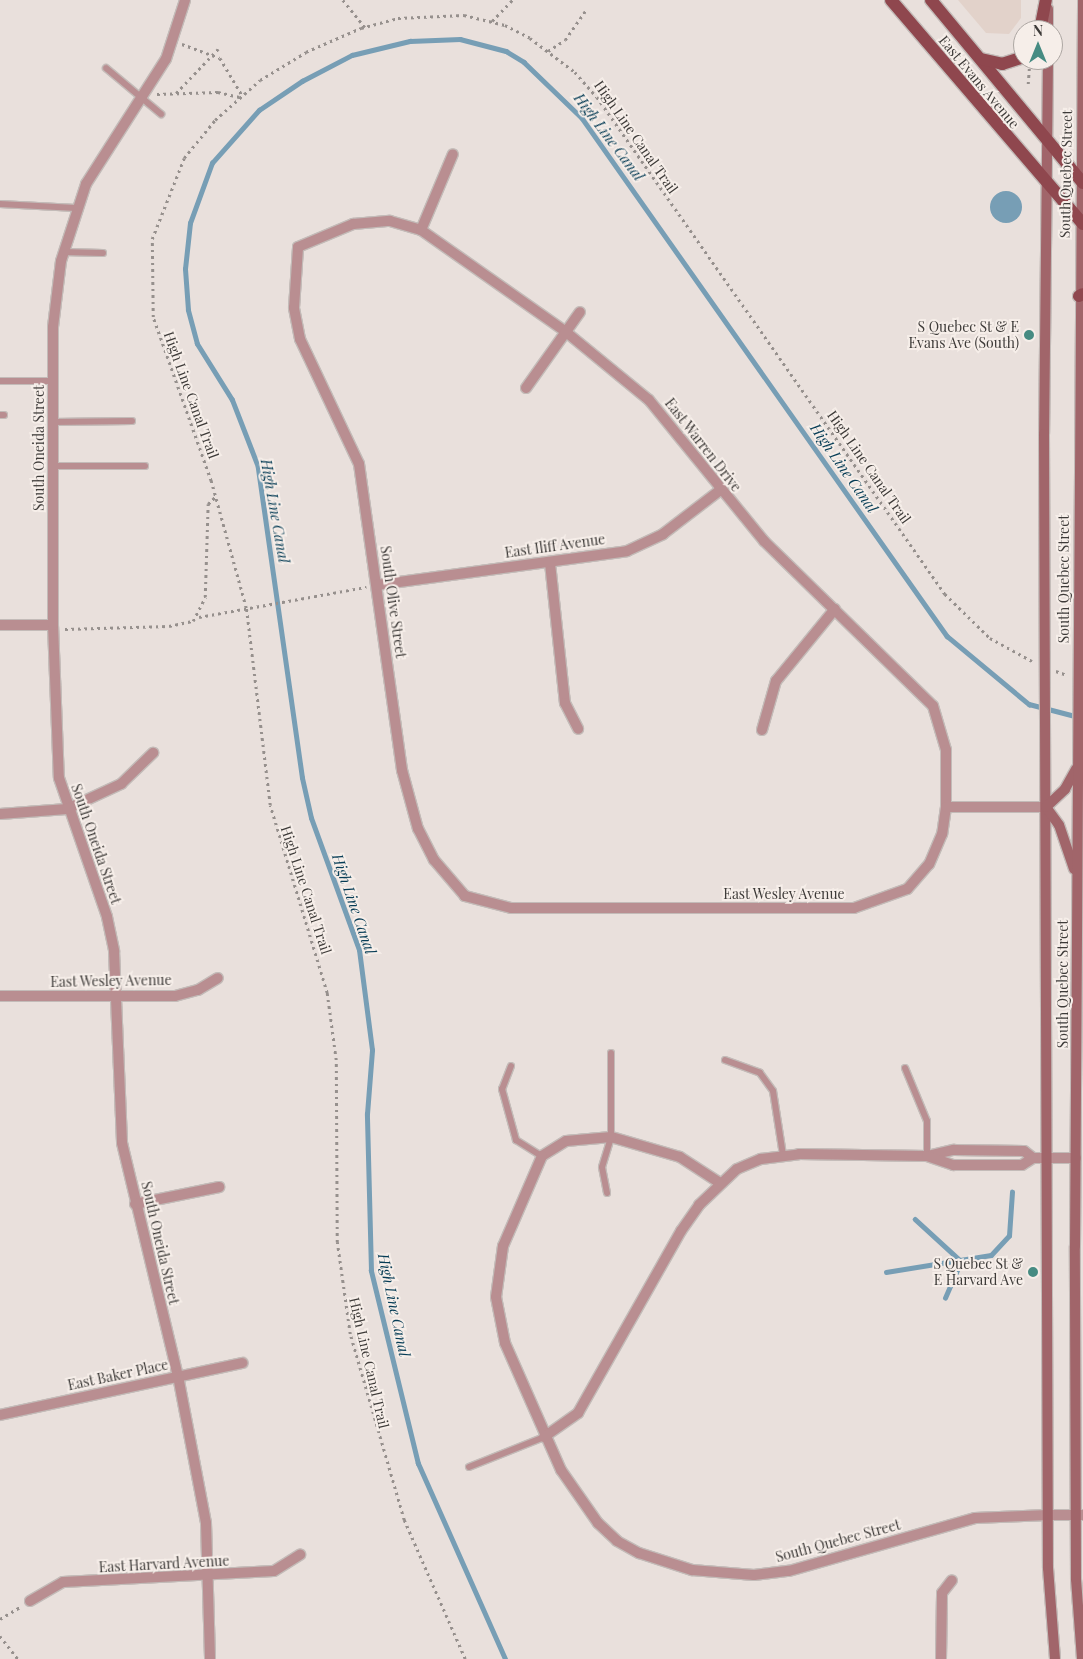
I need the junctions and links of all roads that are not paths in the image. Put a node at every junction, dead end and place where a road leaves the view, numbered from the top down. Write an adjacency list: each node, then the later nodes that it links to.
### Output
1 (184, 0): 12 (street, South Oneida Street)
2 (890, 0): 17 (main road, East Evans Avenue)
3 (932, 0): 8 (main road, East Evans Avenue)
4 (1047, 0): 6 (main road); 7 (main road)
5 (1083, 0): 16 (main road, South Quebec Street)
6 (1042, 20)
7 (1048, 20)
8 (981, 59): 9 (main road); 14 (main road, East Evans Avenue)
9 (1013, 63)
10 (106, 68): 12 (lane)
11 (1048, 70): 14 (main road, South Quebec Street)
12 (144, 94): 13 (lane); 19 (street, South Oneida Street)
13 (160, 114)
14 (1046, 138): 16 (main road, East Evans Avenue); 17 (main road, South Quebec Street)
15 (453, 154): 21 (street)
16 (1081, 180): 20 (main road, South Quebec Street)
17 (1046, 182): 20 (main road); 46 (main road, South Quebec Street)
18 (0, 204): 19 (lane)
19 (76, 208): 22 (street, South Oneida Street)
20 (1081, 221): 24 (main road, South Quebec Street)
21 (421, 230): 25 (street, East Warren Drive); 27 (street, East Warren Drive)
22 (63, 252): 23 (lane); 29 (street, South Oneida Street)
23 (103, 253)
24 (1081, 295): 44 (main road, South Quebec Street)
25 (294, 308): 37 (street, South Olive Street)
26 (580, 312): 27 (street)
27 (566, 332): 30 (street); 35 (street, East Warren Drive)
28 (0, 381): 29 (lane)
29 (53, 381): 32 (street, South Oneida Street)
30 (526, 388)
31 (132, 421): 32 (lane)
32 (53, 422): 33 (street, South Oneida Street)
33 (53, 466): 34 (lane); 40 (street, South Oneida Street)
34 (144, 466)
35 (719, 491): 36 (street, East Iliff Avenue); 38 (street, East Warren Drive)
36 (550, 563): 37 (street, East Iliff Avenue); 41 (street)
37 (377, 585): 50 (street, South Olive Street)
38 (836, 609): 42 (street); 45 (street, East Warren Drive)
39 (0, 625): 40 (street)
40 (53, 630): 47 (street, South Oneida Street)
41 (578, 729)
42 (762, 730)
43 (153, 753): 47 (street)
44 (1078, 763): 46 (main road); 49 (main road, South Quebec Street)
45 (946, 807): 46 (street); 50 (street, East Wesley Avenue)
46 (1046, 807): 49 (main road); 64 (main road, South Quebec Street)
47 (67, 810): 48 (street); 54 (street, South Oneida Street)
48 (0, 814)
49 (1080, 882): 51 (main road, South Quebec Street)
50 (465, 896)
51 (1080, 902): 65 (main road, South Quebec Street)
52 (218, 978): 54 (street, East Wesley Avenue)
53 (0, 996): 54 (street, East Wesley Avenue)
54 (115, 996): 69 (street, South Oneida Street)
55 (611, 1053): 59 (lane)
56 (725, 1060): 60 (lane)
57 (510, 1066): 61 (lane)
58 (906, 1068): 62 (lane)
59 (611, 1137): 61 (street); 66 (street); 68 (lane)
60 (783, 1155): 62 (street); 66 (street)
61 (542, 1156): 73 (street, South Quebec Street)
62 (927, 1156): 63 (street); 63 (street)
63 (1033, 1158): 64 (street)
64 (1048, 1158): 65 (street); 75 (main road, South Quebec Street)
65 (1079, 1158): 76 (main road, South Quebec Street)
66 (720, 1183): 73 (street)
67 (220, 1187): 69 (street)
68 (607, 1193)
69 (135, 1204): 71 (street, South Oneida Street)
70 (242, 1363): 71 (street, East Baker Place)
71 (178, 1376): 72 (street, East Baker Place); 78 (street, South Oneida Street)
72 (0, 1415)
73 (544, 1437): 74 (lane); 75 (street, South Quebec Street)
74 (470, 1466)
75 (1048, 1515): 76 (street); 83 (main road, South Quebec Street)
76 (1079, 1515): 84 (main road, South Quebec Street)
77 (300, 1555): 78 (street, East Harvard Avenue)
78 (207, 1576): 80 (street, East Harvard Avenue); 81 (street, South Oneida Street)
79 (952, 1580): 82 (street)
80 (30, 1601)
81 (210, 1659)
82 (942, 1659)
83 (1055, 1659)
84 (1082, 1659)

